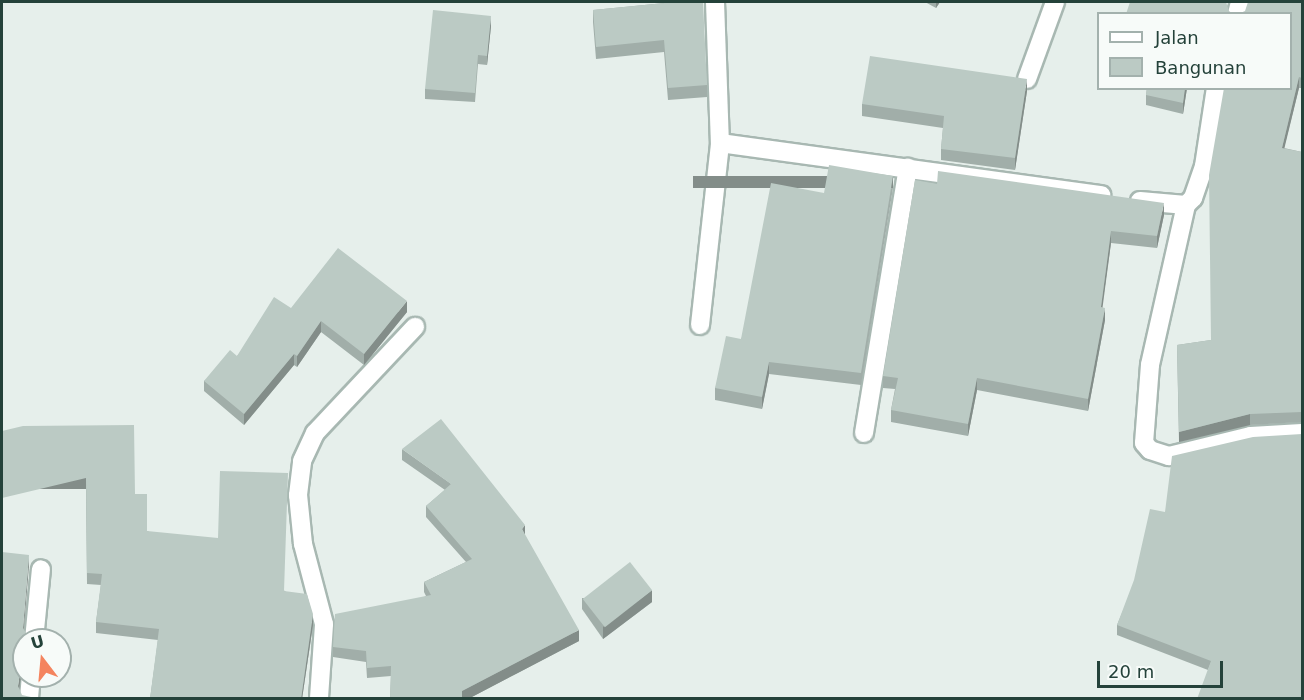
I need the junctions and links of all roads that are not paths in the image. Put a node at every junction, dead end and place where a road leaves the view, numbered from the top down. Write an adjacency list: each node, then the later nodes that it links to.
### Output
1 (715, 2): 5 (street)
2 (1055, 2): 3 (street)
3 (1027, 80)
4 (1216, 90): 7 (street)
5 (720, 143): 6 (street); 8 (street)
6 (908, 168): 7 (street); 10 (street)
7 (1186, 205): 11 (street)
8 (700, 325)
9 (415, 327): 14 (street)
10 (864, 434)
11 (1302, 434)
12 (40, 569): 13 (street)
13 (35, 628)
14 (319, 699)

